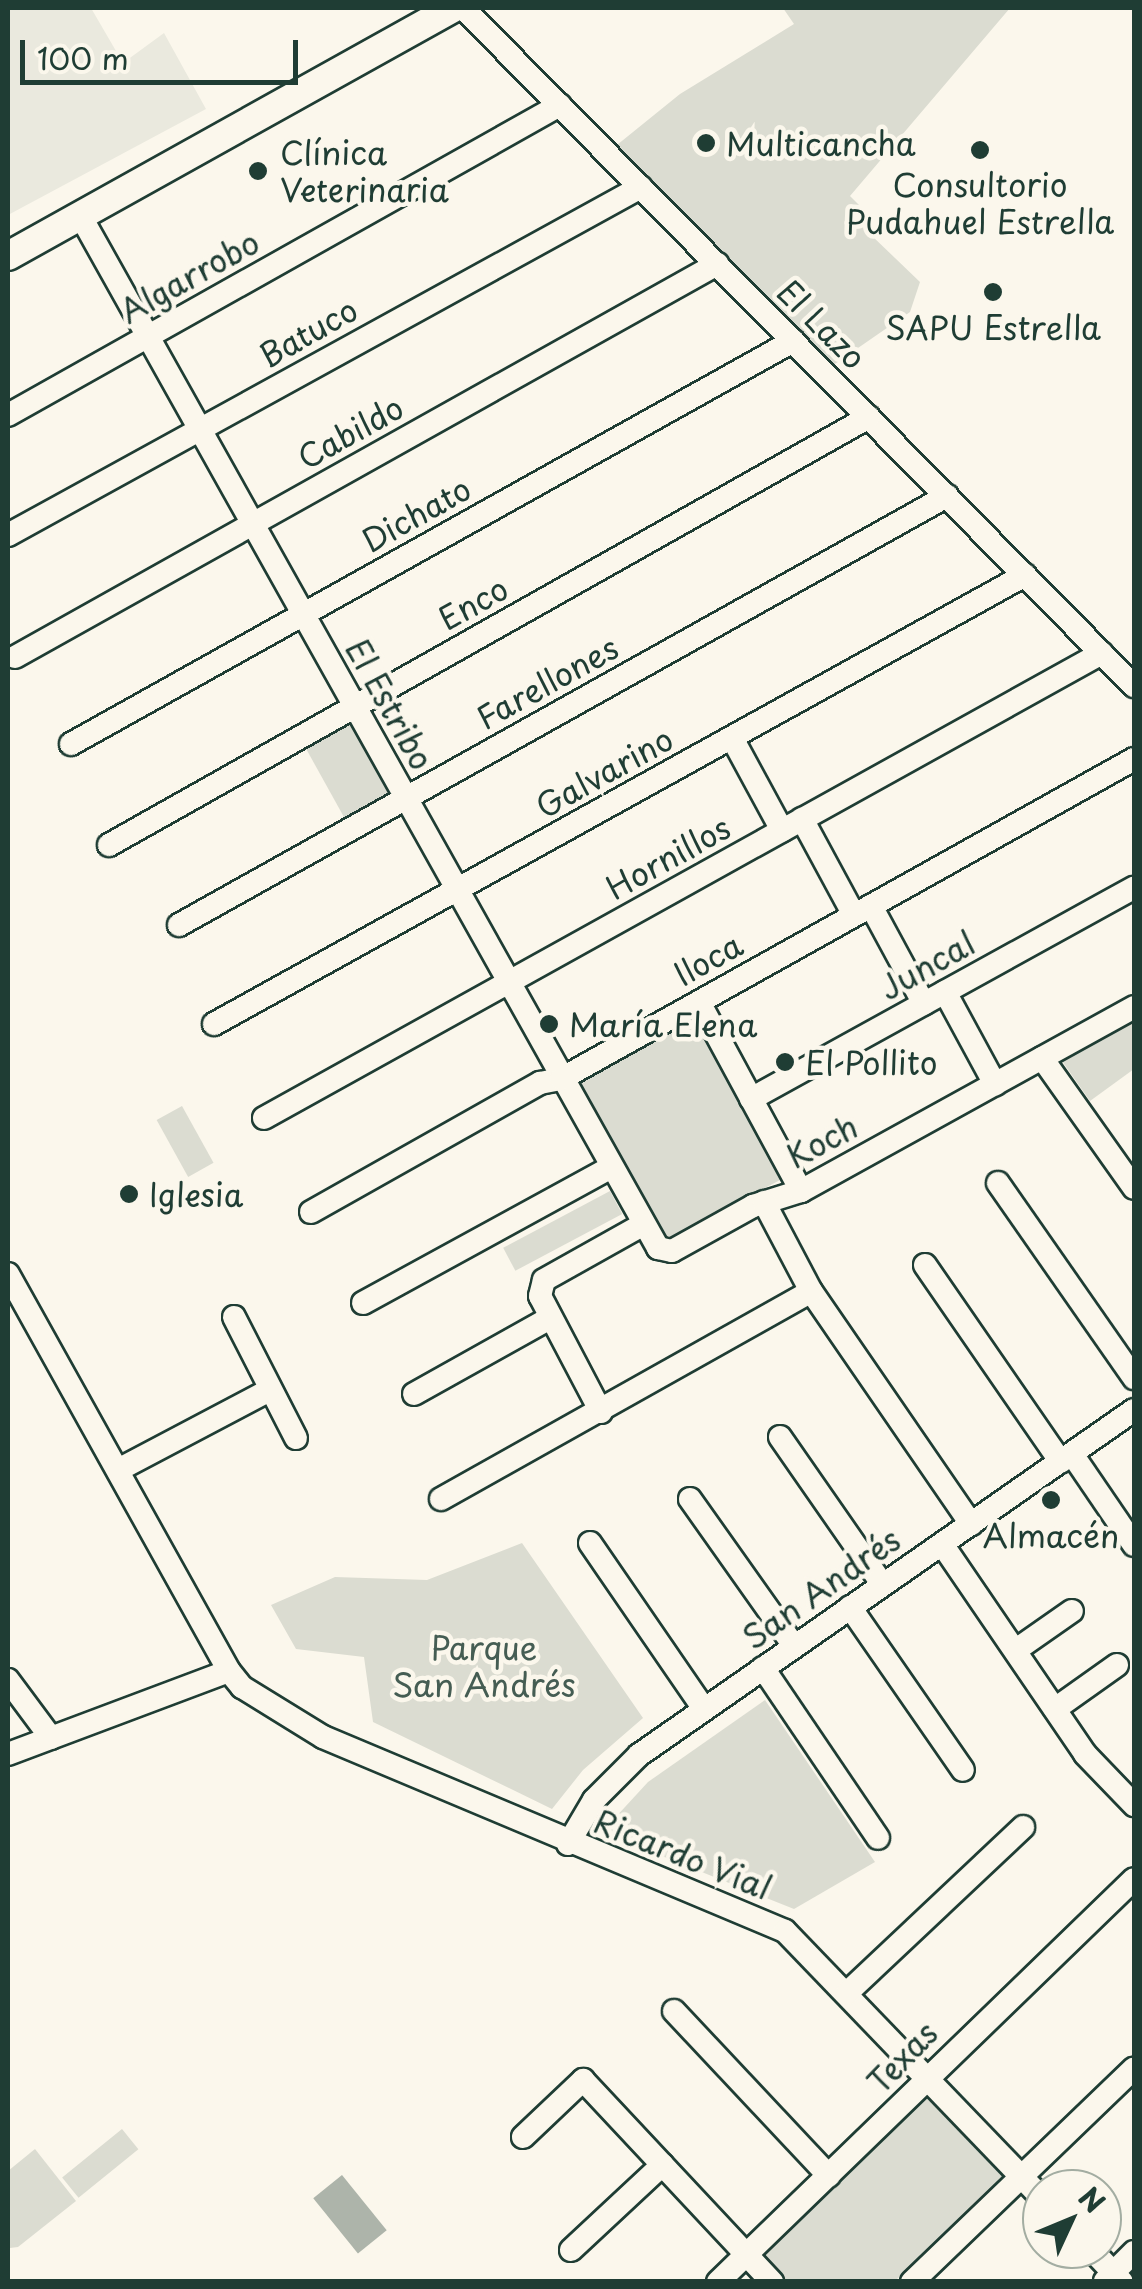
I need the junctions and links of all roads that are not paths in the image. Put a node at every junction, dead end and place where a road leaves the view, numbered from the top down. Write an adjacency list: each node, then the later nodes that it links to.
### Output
1 (454, 8): 5 (main road)
2 (463, 8): 3 (street, El Lazo)
3 (560, 105): 4 (street, El Lazo); 8 (street, Algarrobo)
4 (640, 187): 7 (street, El Lazo); 12 (street, Batuco)
5 (80, 216): 6 (main road); 8 (street, El Estribo)
6 (8, 256)
7 (717, 264): 9 (street, El Lazo); 14 (street, Cabildo)
8 (148, 336): 10 (street, Algarrobo); 12 (street, El Estribo)
9 (793, 341): 11 (street, El Lazo); 17 (street, Dichato)
10 (8, 415)
11 (869, 417): 13 (street, El Lazo); 21 (street, Enco)
12 (200, 430): 14 (street, El Estribo); 15 (street, Batuco)
13 (947, 496): 16 (street, El Lazo); 25 (street, Farellones)
14 (252, 524): 17 (street, El Estribo); 19 (street, Cabildo)
15 (8, 535)
16 (1025, 576): 18 (street, El Lazo); 22 (street, Galvarino)
17 (303, 615): 21 (street, El Estribo); 23 (street, Dichato)
18 (1102, 652): 20 (street, El Lazo); 26 (street, Hornillos)
19 (15, 657)
20 (1134, 686)
21 (354, 707): 25 (street, El Estribo); 27 (street, Enco)
22 (732, 738): 26 (street); 29 (street, Galvarino)
23 (71, 744)
24 (1134, 759): 30 (street, Iloca)
25 (405, 799): 29 (street, El Estribo); 31 (street, Farellones)
26 (792, 825): 30 (street); 32 (street, Hornillos)
27 (109, 845)
28 (1134, 888): 33 (street, Juncal)
29 (456, 891): 32 (street, El Estribo); 36 (street, Galvarino)
30 (863, 910): 33 (street); 34 (street, Iloca)
31 (179, 925)
32 (508, 983): 38 (street, El Estribo); 41 (street, Hornillos)
33 (934, 998): 39 (street); 40 (street, Juncal)
34 (699, 1002): 38 (street, Iloca); 40 (street)
35 (1134, 1007): 37 (street, Koch)
36 (214, 1024)
37 (1042, 1058): 39 (street, Koch); 44 (street)
38 (561, 1079): 42 (street, El Estribo); 47 (street, Iloca)
39 (995, 1084): 45 (street, Koch)
40 (751, 1099): 45 (street)
41 (264, 1118)
42 (610, 1168): 48 (street, El Estribo); 52 (street)
43 (998, 1183): 55 (street)
44 (1134, 1188)
45 (801, 1191): 46 (street, Koch)
46 (764, 1202): 48 (street, Koch); 51 (street)
47 (311, 1212)
48 (642, 1225): 54 (street)
49 (926, 1264): 62 (street)
50 (8, 1274): 63 (street, Ricardo Vial)
51 (811, 1291): 59 (street); 66 (street)
52 (364, 1302)
53 (234, 1318): 56 (street)
54 (548, 1319): 57 (street); 59 (street)
55 (1134, 1378)
56 (270, 1390): 61 (street); 63 (street)
57 (414, 1394)
58 (1134, 1410): 62 (street, San Andrés)
59 (601, 1412): 64 (street)
60 (780, 1437): 70 (street)
61 (296, 1438)
62 (1066, 1458): 66 (street, San Andrés); 69 (street)
63 (118, 1470): 77 (street, Ricardo Vial)
64 (442, 1499)
65 (690, 1499): 73 (street)
66 (971, 1524): 68 (street, San Andrés)
67 (590, 1543): 79 (street)
68 (942, 1544): 70 (street, San Andrés); 74 (street)
69 (1134, 1545)
70 (883, 1584): 71 (street, San Andrés)
71 (850, 1608): 73 (street, San Andrés); 83 (street)
72 (1072, 1611): 74 (street)
73 (794, 1646): 76 (street, San Andrés)
74 (1016, 1650): 80 (street)
75 (1117, 1665): 80 (street)
76 (764, 1668): 79 (street, San Andrés); 86 (street)
77 (229, 1671): 81 (street); 87 (street, Ricardo Vial)
78 (8, 1680): 81 (street)
79 (704, 1709): 87 (street, San Andrés)
80 (1055, 1709): 84 (street)
81 (51, 1738): 82 (street)
82 (8, 1754)
83 (963, 1770)
84 (1134, 1805)
85 (1023, 1828): 89 (street)
86 (878, 1838)
87 (568, 1844): 89 (street, Ricardo Vial)
88 (1134, 1878): 92 (street, Texas)
89 (846, 1993): 92 (street, Ricardo Vial)
90 (674, 2011): 96 (street)
91 (1134, 2068): 95 (street)
92 (928, 2078): 96 (street, Texas); 97 (street, Ricardo Vial)
93 (522, 2137): 94 (street)
94 (662, 2165): 98 (street); 100 (street)
95 (1029, 2169)
96 (829, 2176): 100 (street, Texas)
97 (1022, 2176): 104 (street)
98 (571, 2250)
99 (1134, 2252): 101 (street)
100 (746, 2254): 102 (street, Texas); 103 (street)
101 (1113, 2279)
102 (718, 2282)
103 (772, 2282)
104 (912, 2282)

